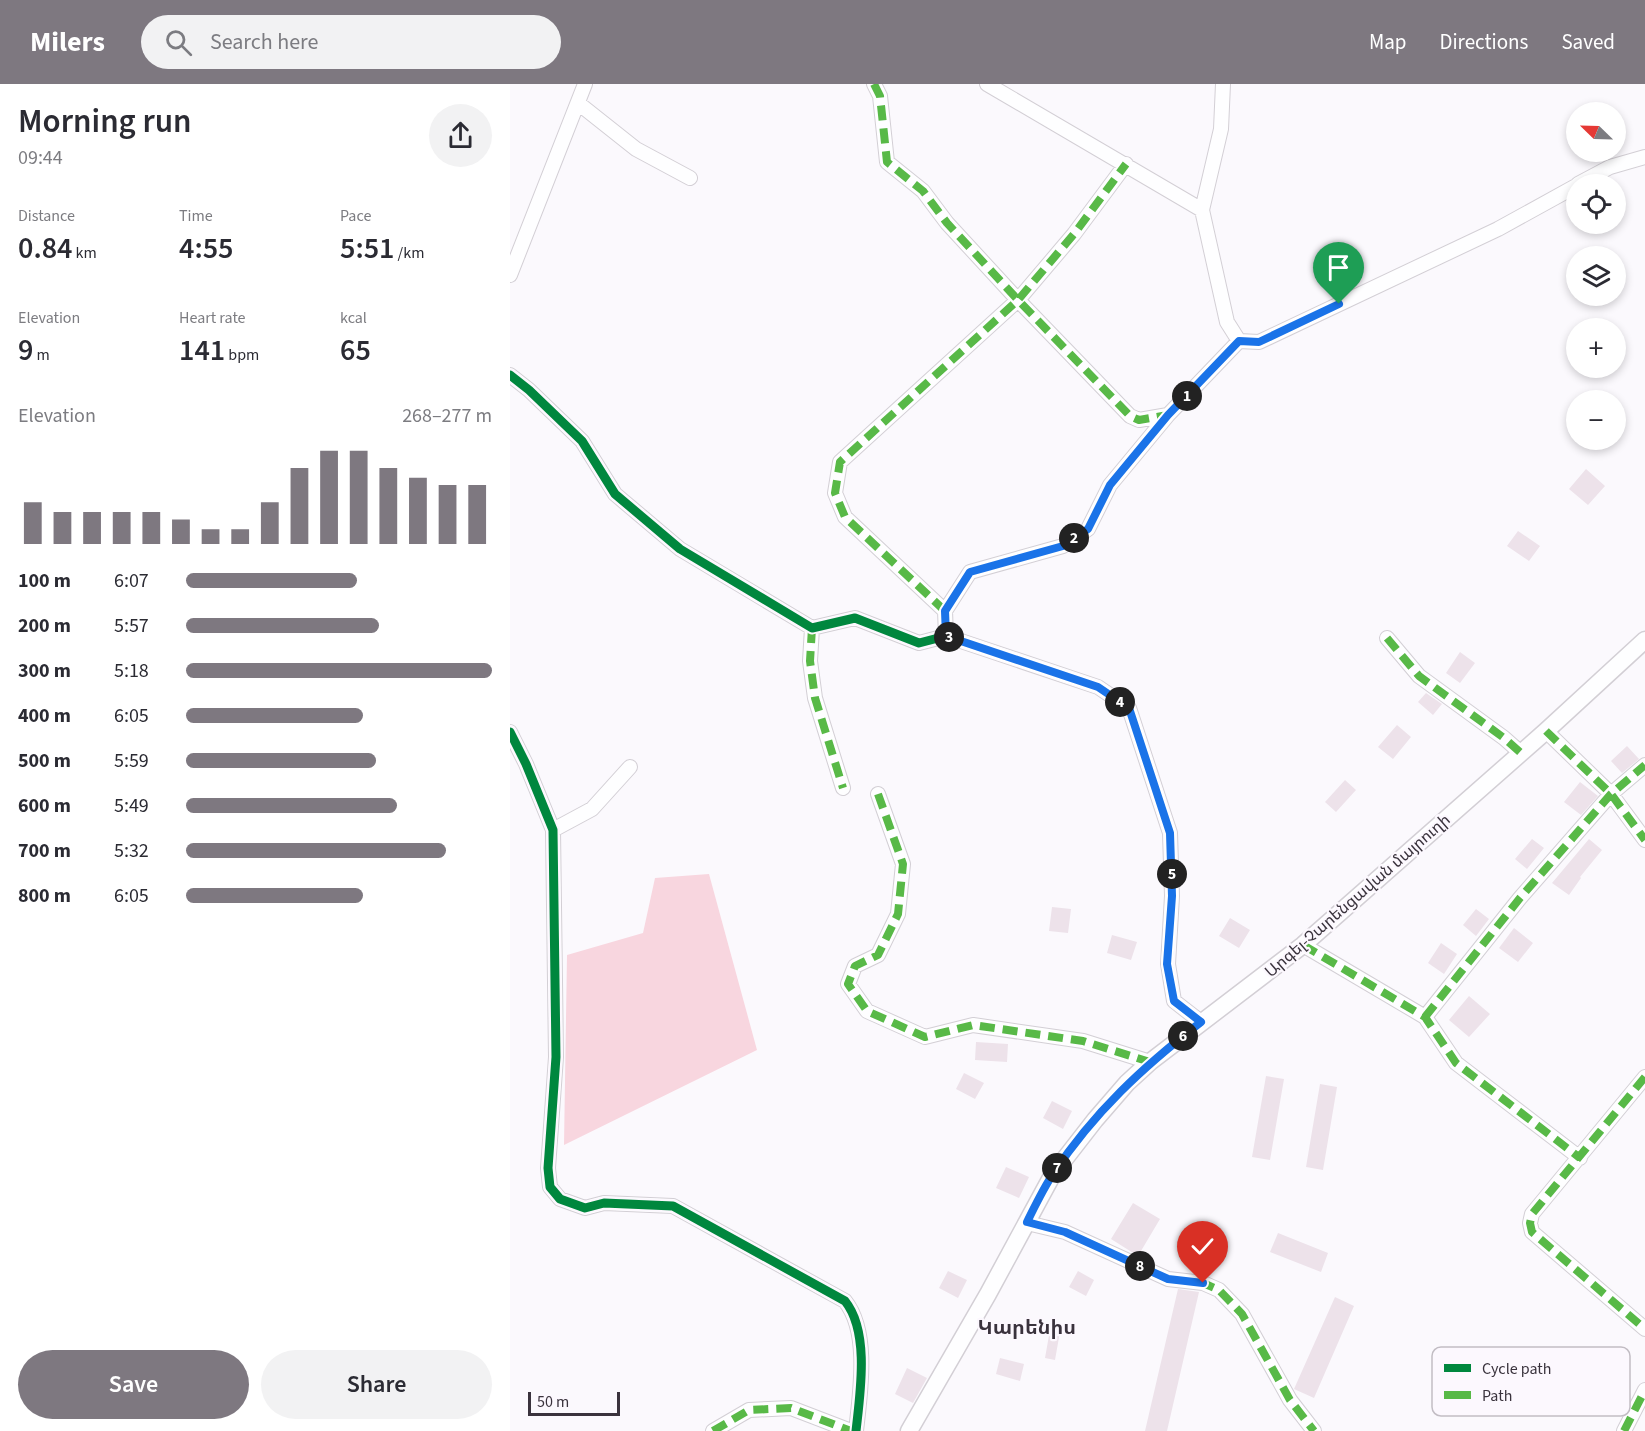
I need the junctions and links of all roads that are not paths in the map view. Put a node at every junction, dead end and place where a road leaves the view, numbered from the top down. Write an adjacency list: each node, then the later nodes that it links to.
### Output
1 (585, 84): 5 (street)
2 (874, 84): 13 (street)
3 (987, 84): 7 (street)
4 (1223, 84): 11 (street)
5 (578, 103): 9 (street); 12 (street)
6 (1645, 157): 8 (street)
7 (1126, 164): 11 (street); 13 (street)
8 (1597, 174)
9 (690, 178)
10 (1566, 191): 14 (street)
11 (1202, 210): 14 (street)
12 (510, 275)
13 (1018, 300): 16 (street); 17 (street)
14 (1239, 341): 16 (street)
15 (510, 375): 18 (street)
16 (1168, 415): 17 (street)
17 (945, 611): 19 (street)
18 (812, 628): 19 (street); 27 (street)
19 (946, 636): 34 (street)
20 (1387, 638): 24 (street)
21 (1645, 640): 22 (main road, Արգել-Չարենցավան մայրուղի)
22 (1546, 731): 24 (main road, Արգել-Չարենցավան մայրուղի); 29 (street)
23 (510, 732): 30 (street)
24 (1521, 753): 32 (main road, Արգել-Չարենցավան մայրուղի)
25 (1645, 765): 29 (street)
26 (630, 767): 30 (street)
27 (843, 788)
28 (878, 794): 35 (street)
29 (1611, 794): 31 (street); 33 (street)
30 (553, 830): 43 (street)
31 (1645, 840)
32 (1303, 945): 33 (street); 34 (main road, Արգել-Չարենցավան մայրուղի)
33 (1425, 1017): 37 (street)
34 (1201, 1022): 35 (main road, Արգել-Չարենցավան մայրուղի)
35 (1150, 1062): 38 (main road, Արգել-Չարենցավան մայրուղի)
36 (1645, 1077): 37 (street)
37 (1580, 1158): 39 (street)
38 (1027, 1222): 44 (main road, Արգել-Չարենցավան մայրուղի); 45 (street)
39 (1645, 1329)
40 (1645, 1390): 46 (street)
41 (714, 1431): 42 (street)
42 (850, 1431)
43 (856, 1431)
44 (909, 1431)
45 (1314, 1431)
46 (1624, 1431)

